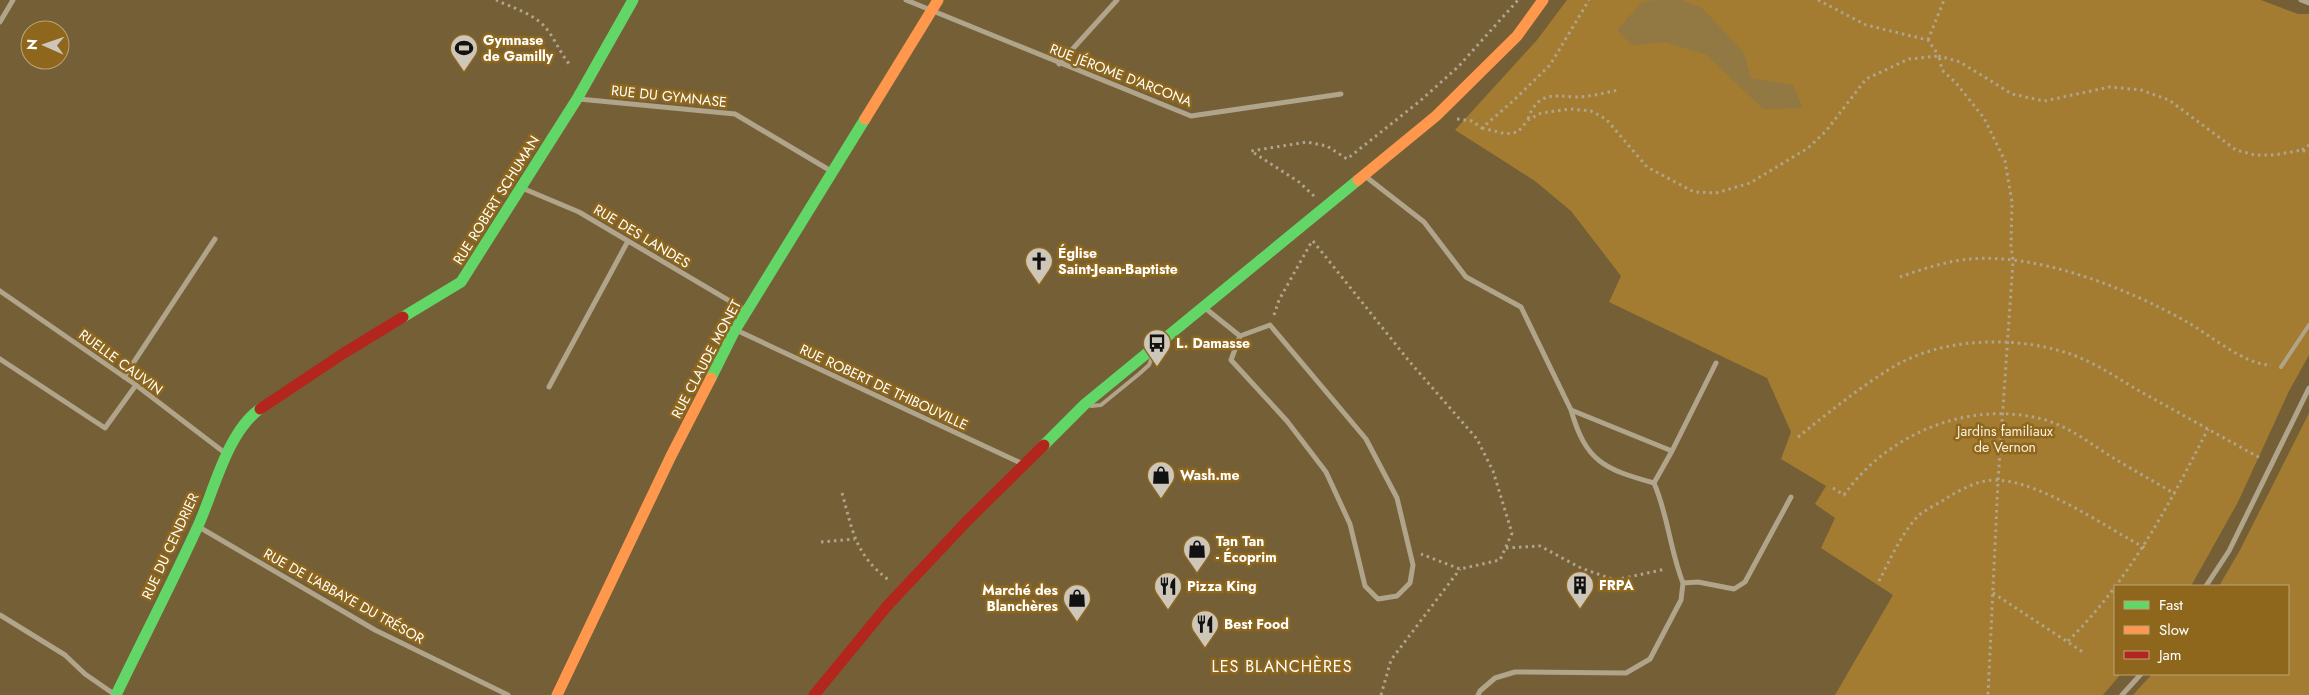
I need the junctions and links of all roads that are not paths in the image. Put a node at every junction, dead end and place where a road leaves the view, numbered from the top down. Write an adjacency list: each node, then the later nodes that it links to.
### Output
1 (13, 0): 10 (street)
2 (633, 0): 13 (street, RUE ROBERT SCHUMAN)
3 (906, 0): 9 (street, RUE JÉROME D'ARCONA)
4 (938, 0): 9 (street, RUE CLAUDE MONET)
5 (1117, 0): 11 (street)
6 (1543, 0): 15 (street)
7 (2301, 0): 8 (street)
8 (2309, 3)
9 (931, 12): 11 (street, RUE JÉROME D'ARCONA); 14 (street, RUE CLAUDE MONET)
10 (0, 22)
11 (1059, 64): 12 (street, RUE JÉROME D'ARCONA)
12 (1341, 94)
13 (577, 99): 14 (street, RUE DU GYMNASE); 16 (street, RUE ROBERT SCHUMAN)
14 (834, 173): 21 (street, RUE CLAUDE MONET)
15 (1365, 176): 20 (street); 32 (street)
16 (522, 187): 18 (street, RUE DES LANDES); 33 (street, RUE ROBERT SCHUMAN)
17 (214, 239): 28 (street)
18 (628, 240): 21 (street, RUE DES LANDES); 30 (street)
19 (0, 291): 28 (street, RUELLE CAUVIN)
20 (1204, 308): 24 (street); 36 (street)
21 (747, 311): 23 (street, RUE CLAUDE MONET)
22 (2309, 325): 27 (lane)
23 (735, 330): 36 (street, RUE ROBERT DE THIBOUVILLE); 46 (street, RUE CLAUDE MONET)
24 (1240, 336): 24 (street)
25 (0, 359): 29 (street)
26 (1716, 363): 34 (street)
27 (2281, 367)
28 (124, 376): 29 (street, RUELLE CAUVIN)
29 (136, 385): 35 (street, RUELLE CAUVIN)
30 (549, 386)
31 (2309, 388): 41 (street)
32 (1571, 410): 34 (street); 37 (street)
33 (255, 413): 35 (street, RUE DU CENDRIER)
34 (1672, 451): 37 (street)
35 (227, 454): 39 (street, RUE DU CENDRIER)
36 (1024, 464): 47 (street)
37 (1654, 483): 40 (street)
38 (1791, 497): 40 (street)
39 (198, 526): 44 (street, RUE DU CENDRIER); 45 (street, RUE DE L'ABBAYE DU TRÉSOR)
40 (1683, 583): 48 (street)
41 (2207, 585)
42 (0, 615): 44 (street)
43 (2140, 675): 49 (street)
44 (116, 695)
45 (508, 695)
46 (558, 695)
47 (814, 695)
48 (1478, 695)
49 (2122, 695)

